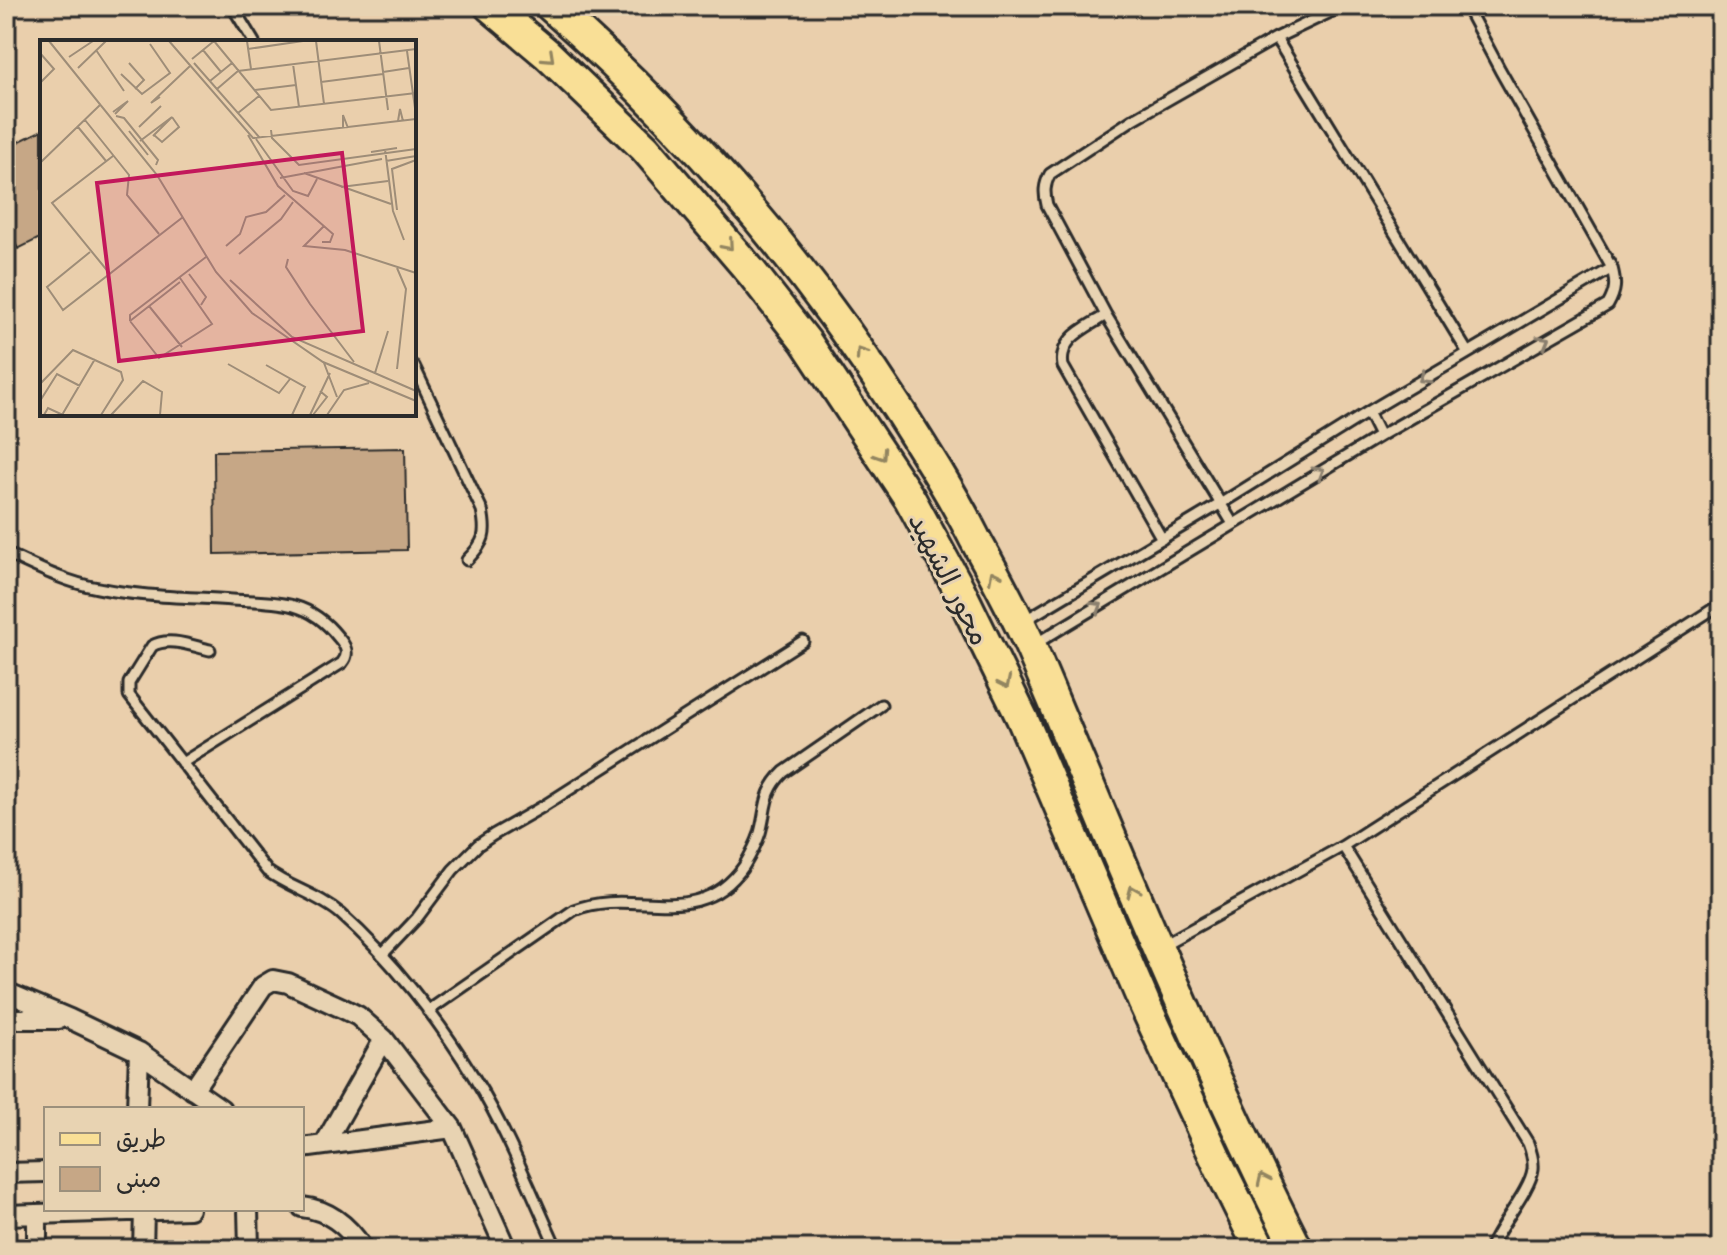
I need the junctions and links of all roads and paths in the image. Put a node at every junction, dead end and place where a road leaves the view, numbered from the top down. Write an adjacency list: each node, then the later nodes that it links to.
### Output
1 (232, 6): 7 (lane)
2 (490, 6): 53 (main road, محور الشهيد, one-way to 53)
3 (551, 6): 20 (main road, محور الشهيد, one-way to 3)
4 (1343, 6): 6 (lane)
5 (1466, 6): 8 (lane)
6 (1276, 38): 9 (lane); 10 (lane)
7 (253, 40)
8 (1612, 268): 10 (lane); 13 (lane, one-way to 8)
9 (1106, 315): 14 (lane); 16 (lane)
10 (1468, 353): 12 (lane, one-way to 12)
11 (416, 370): 18 (lane)
12 (1368, 412): 13 (lane); 14 (lane)
13 (1380, 436): 15 (lane, one-way to 13)
14 (1220, 504): 15 (lane); 16 (lane)
15 (1233, 524): 20 (lane, one-way to 15)
16 (1162, 539): 20 (lane)
17 (6, 553): 24 (lane)
18 (467, 560)
19 (1720, 607): 25 (lane)
20 (1024, 636): 26 (main road, محور الشهيد, one-way to 20)
21 (803, 641): 27 (lane)
22 (210, 650): 24 (lane)
23 (881, 705): 29 (lane)
24 (182, 763): 27 (lane)
25 (1343, 846): 26 (lane); 55 (lane)
26 (1157, 948): 54 (main road, محور الشهيد, one-way to 26)
27 (382, 955): 29 (lane)
28 (6, 992): 31 (street)
29 (428, 1011): 52 (lane)
30 (6, 1019): 31 (street)
31 (70, 1019): 33 (street)
32 (384, 1039): 34 (street); 37 (street); 38 (street)
33 (139, 1052): 34 (street); 35 (street)
34 (193, 1090): 36 (street)
35 (137, 1107)
36 (218, 1107)
37 (452, 1128): 38 (street); 51 (street)
38 (324, 1145): 39 (street)
39 (304, 1148)
40 (44, 1172): 41 (street)
41 (6, 1173)
42 (304, 1208): 50 (street)
43 (144, 1211): 45 (street); 48 (street)
44 (248, 1211): 49 (street)
45 (37, 1214): 46 (street); 47 (street)
46 (6, 1215)
47 (37, 1249)
48 (143, 1249)
49 (249, 1249)
50 (363, 1249)
51 (506, 1249)
52 (557, 1249)
53 (1260, 1249)
54 (1297, 1249)
55 (1490, 1249)

